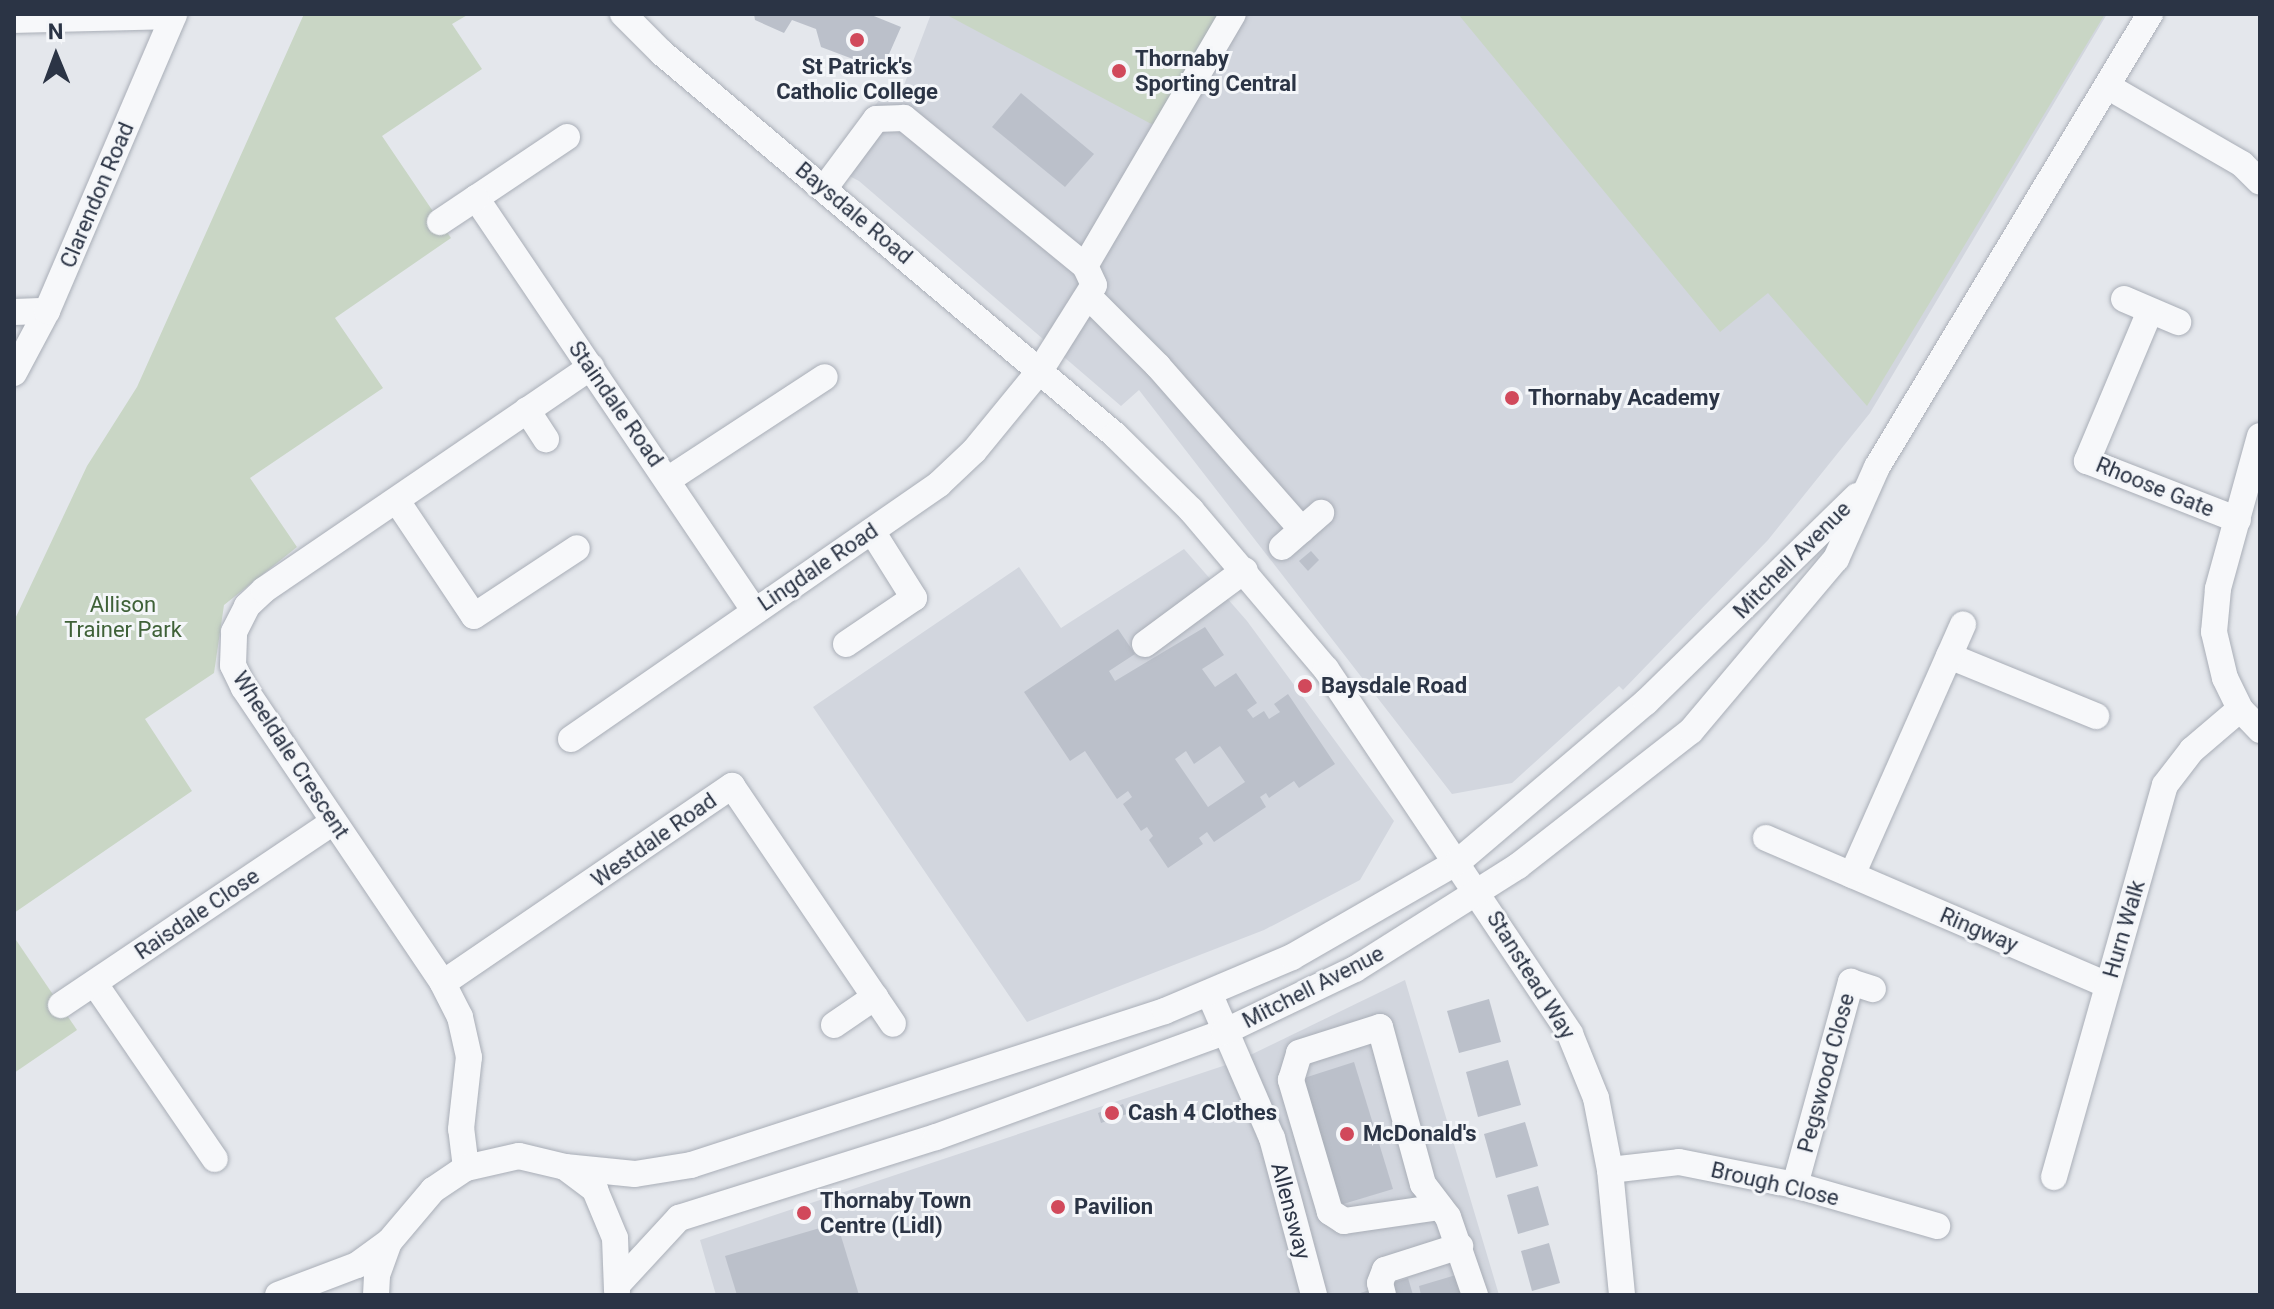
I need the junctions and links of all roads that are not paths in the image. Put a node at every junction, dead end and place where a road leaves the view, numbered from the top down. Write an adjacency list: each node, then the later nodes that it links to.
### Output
1 (623, 14): 9 (street, Baysdale Road)
2 (1233, 14): 12 (street)
3 (2150, 14): 6 (street, Mitchell Avenue)
4 (174, 15): 5 (street); 15 (street, Clarendon Road)
5 (14, 20)
6 (2107, 86): 8 (street); 27 (street, Mitchell Avenue)
7 (567, 137): 10 (street)
8 (2260, 182)
9 (824, 189): 12 (street); 20 (street, Baysdale Road)
10 (476, 198): 11 (street); 19 (street, Staindale Road)
11 (440, 222)
12 (1085, 266): 13 (street)
13 (1089, 297): 20 (street, Lingdale Road); 30 (street)
14 (2124, 299): 16 (street)
15 (47, 311): 17 (street); 21 (street, Clarendon Road)
16 (2150, 311): 18 (street); 29 (street, Rhoose Gate)
17 (14, 312)
18 (2178, 322)
19 (591, 367): 23 (street, Wheeldale Crescent); 26 (street, Staindale Road)
20 (1041, 369): 31 (street, Lingdale Road); 33 (street, Baysdale Road)
21 (14, 373)
22 (825, 377): 26 (street)
23 (537, 403): 25 (street); 28 (street, Wheeldale Crescent)
24 (2260, 436): 29 (street)
25 (546, 439)
26 (669, 479): 34 (street, Staindale Road)
27 (1869, 483): 45 (street, Mitchell Avenue); 47 (street, Mitchell Avenue)
28 (397, 501): 32 (street); 43 (street, Wheeldale Crescent)
29 (2238, 520): 39 (street)
30 (1302, 530)
31 (872, 531): 34 (street, Lingdale Road); 36 (street)
32 (577, 548)
33 (1245, 570): 37 (street); 45 (street, Baysdale Road)
34 (754, 610): 42 (street, Lingdale Road)
35 (1963, 624): 38 (street)
36 (846, 644)
37 (1145, 644)
38 (1949, 656): 40 (street); 46 (street)
39 (2240, 709): 41 (street); 50 (street, Hurn Walk)
40 (2096, 716)
41 (2260, 730)
42 (571, 739)
43 (333, 822): 48 (street, Wheeldale Crescent); 49 (street, Raisdale Close)
44 (1766, 838): 46 (street, Ringway)
45 (1459, 861): 47 (street, Baysdale Road); 52 (street, Mitchell Avenue)
46 (1852, 875): 50 (street, Ringway)
47 (1478, 892): 57 (street, Mitchell Avenue); 61 (street, Stanstead Way)
48 (443, 983): 53 (street, Westdale Road); 60 (street, Wheeldale Crescent)
49 (95, 984): 54 (street, Raisdale Close); 58 (street)
50 (2107, 985): 62 (street, Hurn Walk)
51 (1873, 989): 63 (street, Pegswood Close)
52 (1210, 995): 57 (street, Allensway); 59 (street, Mitchell Avenue)
53 (875, 997): 55 (street, Westdale Road); 56 (street)
54 (61, 1005)
55 (893, 1024)
56 (834, 1025)
57 (1224, 1032): 68 (street, Mitchell Avenue); 71 (street, Allensway)
58 (215, 1159)
59 (565, 1167): 60 (street, Mitchell Avenue); 68 (street, Mitchell Avenue)
60 (466, 1168): 66 (street, Mitchell Avenue)
61 (1610, 1170): 63 (street, Brough Close); 74 (street, Stanstead Way)
62 (2054, 1177)
63 (1795, 1185): 65 (street, Brough Close)
64 (1440, 1207): 64 (street); 67 (street)
65 (1937, 1226)
66 (389, 1242): 69 (street); 70 (street, Mitchell Avenue)
67 (1460, 1246): 72 (street); 73 (street)
68 (617, 1289)
69 (278, 1295)
70 (376, 1295)
71 (1314, 1295)
72 (1383, 1295)
73 (1475, 1295)
74 (1622, 1295)

